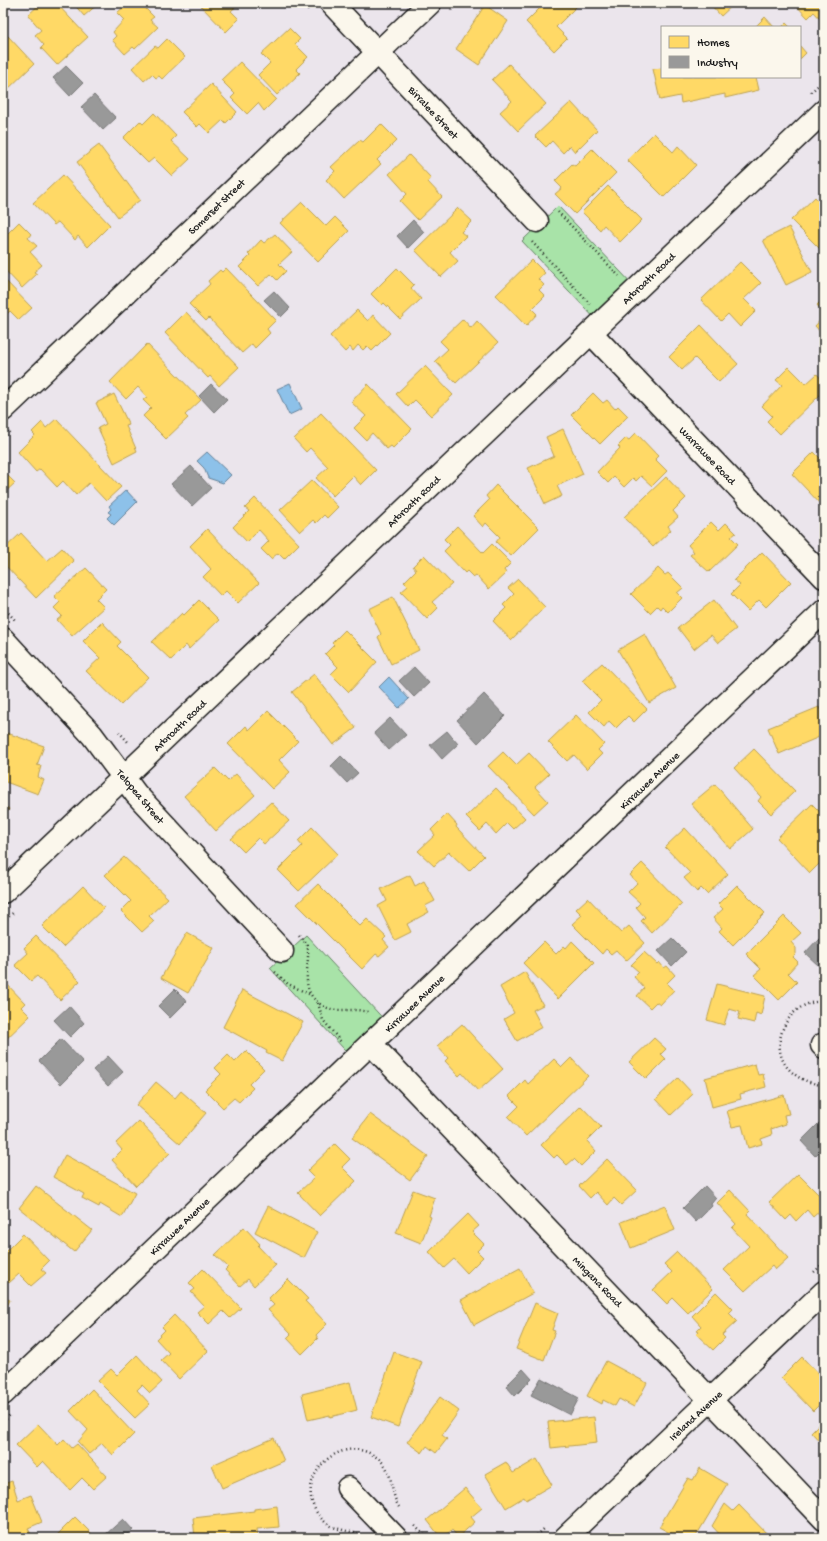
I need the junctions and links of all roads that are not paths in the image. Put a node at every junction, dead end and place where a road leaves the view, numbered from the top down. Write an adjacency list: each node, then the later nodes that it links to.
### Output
1 (331, 3): 3 (street, Birralee Street)
2 (430, 3): 3 (street, Somerset Street)
3 (378, 52): 5 (street, Birralee Street); 7 (street, Somerset Street)
4 (824, 111): 6 (street, Arbroath Road)
5 (537, 221)
6 (591, 333): 8 (street, Warrawee Road); 11 (street, Arbroath Road)
7 (3, 410)
8 (824, 577)
9 (824, 611): 14 (street, Kirrawee Avenue)
10 (3, 639): 11 (street, Telopea Street)
11 (124, 777): 12 (street, Arbroath Road); 13 (street, Telopea Street)
12 (3, 892)
13 (282, 951)
14 (371, 1044): 16 (street, Kirrawee Avenue); 17 (street, Mingana Road)
15 (824, 1292): 17 (street, Ireland Avenue)
16 (3, 1394)
17 (711, 1400): 19 (street, Mingana Road); 21 (street, Ireland Avenue)
18 (348, 1488): 20 (street)
19 (824, 1519)
20 (396, 1538)
21 (565, 1538)

